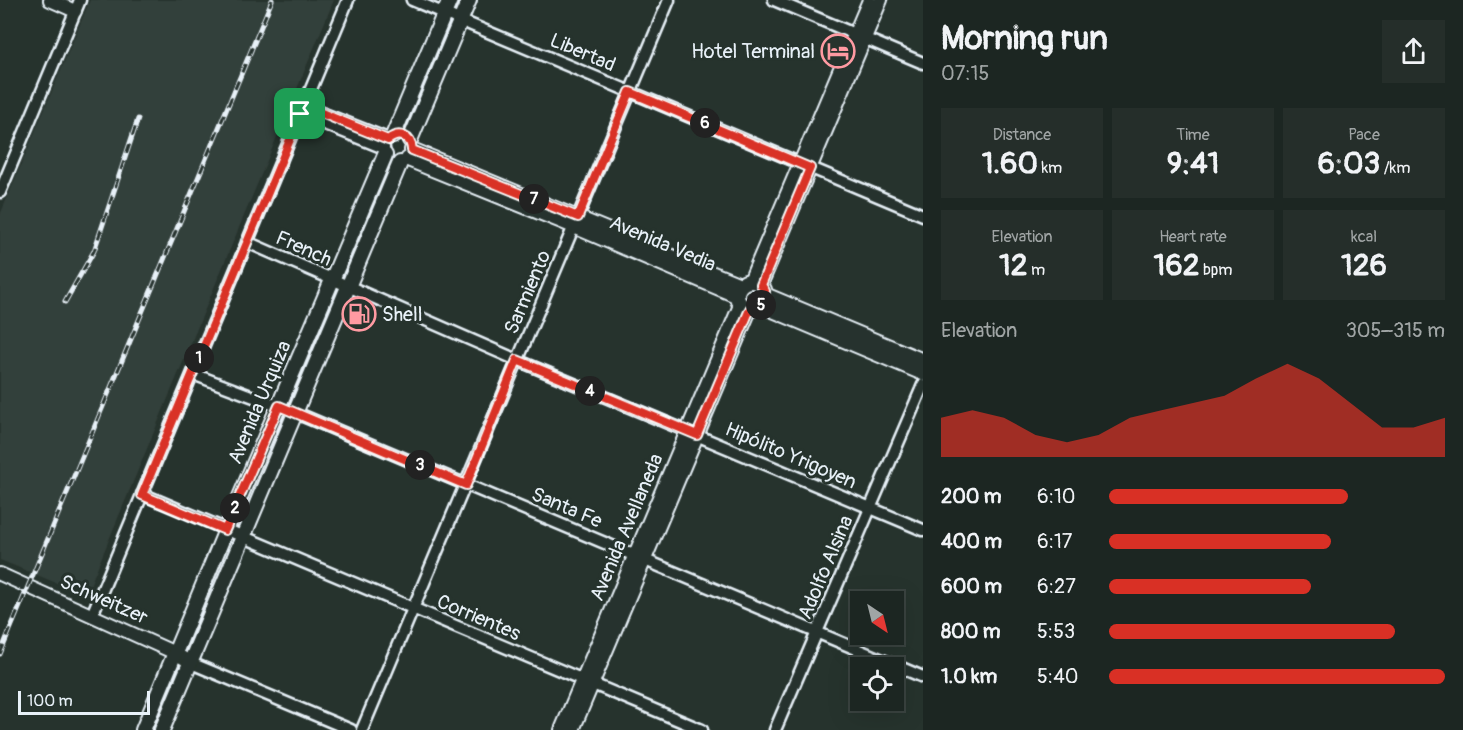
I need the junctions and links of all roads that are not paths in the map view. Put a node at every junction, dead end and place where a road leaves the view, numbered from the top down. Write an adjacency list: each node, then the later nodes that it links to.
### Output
1 (50, 0): 9 (street)
2 (348, 0): 15 (street)
3 (412, 0): 10 (street, Libertad)
4 (469, 0): 11 (main road, Avenida Urquiza)
5 (669, 0): 14 (street, Sarmiento)
6 (774, 0): 12 (street)
7 (869, 0): 12 (street, Avenida Avellaneda)
8 (881, 0): 12 (street, Avenida Avellaneda)
9 (77, 5): 19 (street)
10 (447, 7): 11 (street, Libertad); 16 (main road, Avenida Urquiza)
11 (461, 20): 14 (street, Libertad); 17 (main road, Avenida Urquiza)
12 (859, 36): 13 (street); 18 (street, Avenida Avellaneda)
13 (923, 63)
14 (630, 92): 18 (street, Libertad); 21 (street, Sarmiento)
15 (302, 110): 16 (street); 22 (street)
16 (388, 145): 17 (main road); 17 (main road); 23 (main road, Avenida Urquiza)
17 (408, 153): 21 (main road, Avenida Vedia); 24 (main road, Avenida Urquiza)
18 (805, 165): 20 (street, Libertad); 25 (street, Avenida Avellaneda)
19 (0, 192)
20 (923, 215)
21 (576, 221): 25 (main road, Avenida Vedia); 26 (street, Sarmiento)
22 (247, 242): 23 (street, French); 29 (street)
23 (332, 280): 24 (street, French); 31 (main road, Avenida Urquiza)
24 (347, 286): 26 (street, Hipólito Yrigoyen); 32 (main road, Avenida Urquiza)
25 (750, 295): 27 (main road, Avenida Vedia); 28 (main road, Avenida Vedia); 33 (street, Avenida Avellaneda)
26 (517, 360): 33 (street, Hipólito Yrigoyen); 34 (street, Sarmiento)
27 (923, 361)
28 (923, 373)
29 (193, 374): 31 (street, Santa Fe); 35 (street)
30 (923, 385): 36 (street, Adolfo Alsina)
31 (279, 406): 32 (street, Santa Fe); 37 (main road, Avenida Urquiza)
32 (296, 413): 34 (street, Santa Fe); 39 (main road, Avenida Urquiza)
33 (692, 433): 36 (street, Hipólito Yrigoyen); 40 (street, Avenida Avellaneda)
34 (466, 485): 40 (street, Santa Fe); 42 (street, Sarmiento)
35 (142, 495): 37 (street, Corrientes); 43 (street)
36 (870, 508): 38 (street, Hipólito Yrigoyen); 44 (street, Adolfo Alsina)
37 (225, 530): 39 (street, Corrientes); 45 (main road, Avenida Urquiza)
38 (923, 530)
39 (243, 537): 42 (street, Corrientes); 46 (main road, Avenida Urquiza)
40 (641, 558): 44 (street, Santa Fe); 48 (street, Avenida Avellaneda)
41 (0, 574): 43 (street, Schweitzer)
42 (413, 609): 48 (street, Corrientes); 52 (street, Sarmiento)
43 (92, 615): 45 (street, Schweitzer)
44 (818, 632): 47 (street, Santa Fe); 56 (street, Adolfo Alsina)
45 (175, 652): 46 (street, Schweitzer); 49 (main road, Avenida Urquiza)
46 (191, 663): 50 (main road, Avenida Urquiza); 51 (street)
47 (923, 677)
48 (587, 682): 53 (street, Avenida Avellaneda); 54 (street, Avenida Avellaneda); 55 (street, Corrientes)
49 (143, 730)
50 (162, 730)
51 (351, 730)
52 (362, 730)
53 (561, 730)
54 (573, 730)
55 (702, 730)
56 (775, 730)

